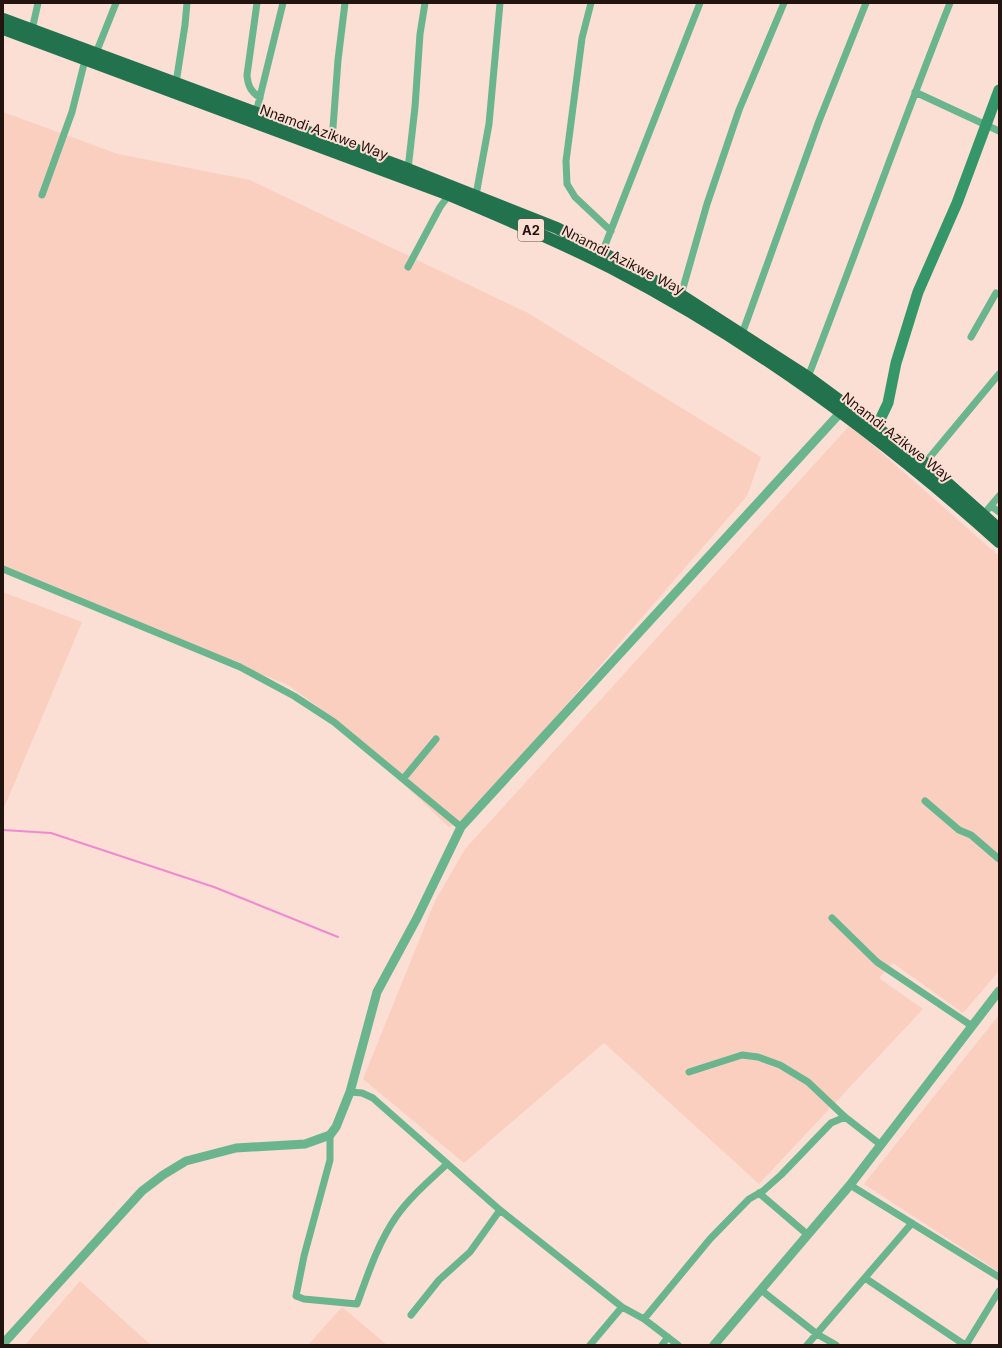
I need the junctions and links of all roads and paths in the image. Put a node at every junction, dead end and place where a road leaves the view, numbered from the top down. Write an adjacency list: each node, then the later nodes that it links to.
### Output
1 (38, 3): 16 (street)
2 (116, 3): 17 (street)
3 (187, 3): 18 (street)
4 (257, 3): 21 (street)
5 (283, 3): 21 (street)
6 (345, 3): 25 (street)
7 (425, 3): 26 (street)
8 (500, 3): 29 (street)
9 (591, 3): 30 (street)
10 (700, 3): 30 (street)
11 (784, 3): 34 (street)
12 (866, 3): 35 (street)
13 (950, 3): 20 (street)
14 (3, 19): 16 (highway, Nnamdi Azikwe Way / A2)
15 (3, 29): 17 (highway, Nnamdi Azikwe Way / A2)
16 (32, 30): 17 (highway, Nnamdi Azikwe Way / A2)
17 (91, 56): 18 (highway, Nnamdi Azikwe Way / A2); 27 (street); 28 (highway, Nnamdi Azikwe Way / A2)
18 (176, 83): 22 (highway, Nnamdi Azikwe Way / A2)
19 (999, 90): 23 (main road)
20 (915, 92): 23 (street); 38 (street)
21 (260, 98): 22 (street)
22 (256, 113): 25 (highway, Nnamdi Azikwe Way / A2)
23 (986, 125): 24 (street); 40 (main road)
24 (999, 131)
25 (332, 141): 26 (highway, Nnamdi Azikwe Way / A2)
26 (408, 169): 29 (highway, Nnamdi Azikwe Way / A2)
27 (42, 195)
28 (449, 195): 32 (street); 39 (highway, Nnamdi Azikwe Way / A2)
29 (476, 195): 31 (highway, Nnamdi Azikwe Way / A2)
30 (611, 231): 31 (street)
31 (602, 253): 34 (highway, Nnamdi Azikwe Way / A2)
32 (408, 267)
33 (998, 292): 36 (street)
34 (681, 295): 35 (highway, Nnamdi Azikwe Way / A2)
35 (742, 334): 38 (highway, Nnamdi Azikwe Way / A2)
36 (971, 337)
37 (999, 374): 41 (street)
38 (808, 377): 40 (highway, Nnamdi Azikwe Way / A2)
39 (841, 412): 46 (highway, Nnamdi Azikwe Way / A2); 51 (street)
40 (877, 426): 41 (highway, Nnamdi Azikwe Way / A2)
41 (925, 463): 43 (highway, Nnamdi Azikwe Way / A2)
42 (999, 496): 43 (street)
43 (987, 510): 44 (street); 45 (highway, Nnamdi Azikwe Way / A2)
44 (999, 512)
45 (999, 529)
46 (999, 542)
47 (3, 569): 49 (street)
48 (436, 739): 49 (street)
49 (403, 779): 51 (street)
50 (925, 801): 52 (street)
51 (461, 827): 57 (street)
52 (999, 859)
53 (832, 918): 55 (street)
54 (999, 991): 55 (street)
55 (972, 1026): 60 (street)
56 (689, 1072): 58 (street)
57 (350, 1092): 59 (street); 61 (street)
58 (845, 1116): 60 (street); 63 (street)
59 (330, 1135): 61 (street); 76 (street)
60 (882, 1145): 62 (street)
61 (447, 1164): 64 (street)
62 (850, 1185): 65 (street); 66 (street)
63 (758, 1193): 66 (street); 73 (street)
64 (500, 1210): 71 (street); 72 (street)
65 (912, 1223): 67 (street); 68 (street)
66 (808, 1235): 69 (street)
67 (999, 1277)
68 (865, 1278): 74 (street); 83 (street)
69 (761, 1290): 74 (street); 80 (street)
70 (999, 1291): 83 (street)
71 (622, 1307): 73 (street); 77 (street)
72 (411, 1315)
73 (644, 1319): 75 (street)
74 (817, 1334): 81 (street); 82 (street)
75 (668, 1337): 78 (street); 79 (street)
76 (3, 1344)
77 (590, 1345)
78 (662, 1345)
79 (678, 1345)
80 (714, 1345)
81 (808, 1345)
82 (836, 1345)
83 (965, 1345)

